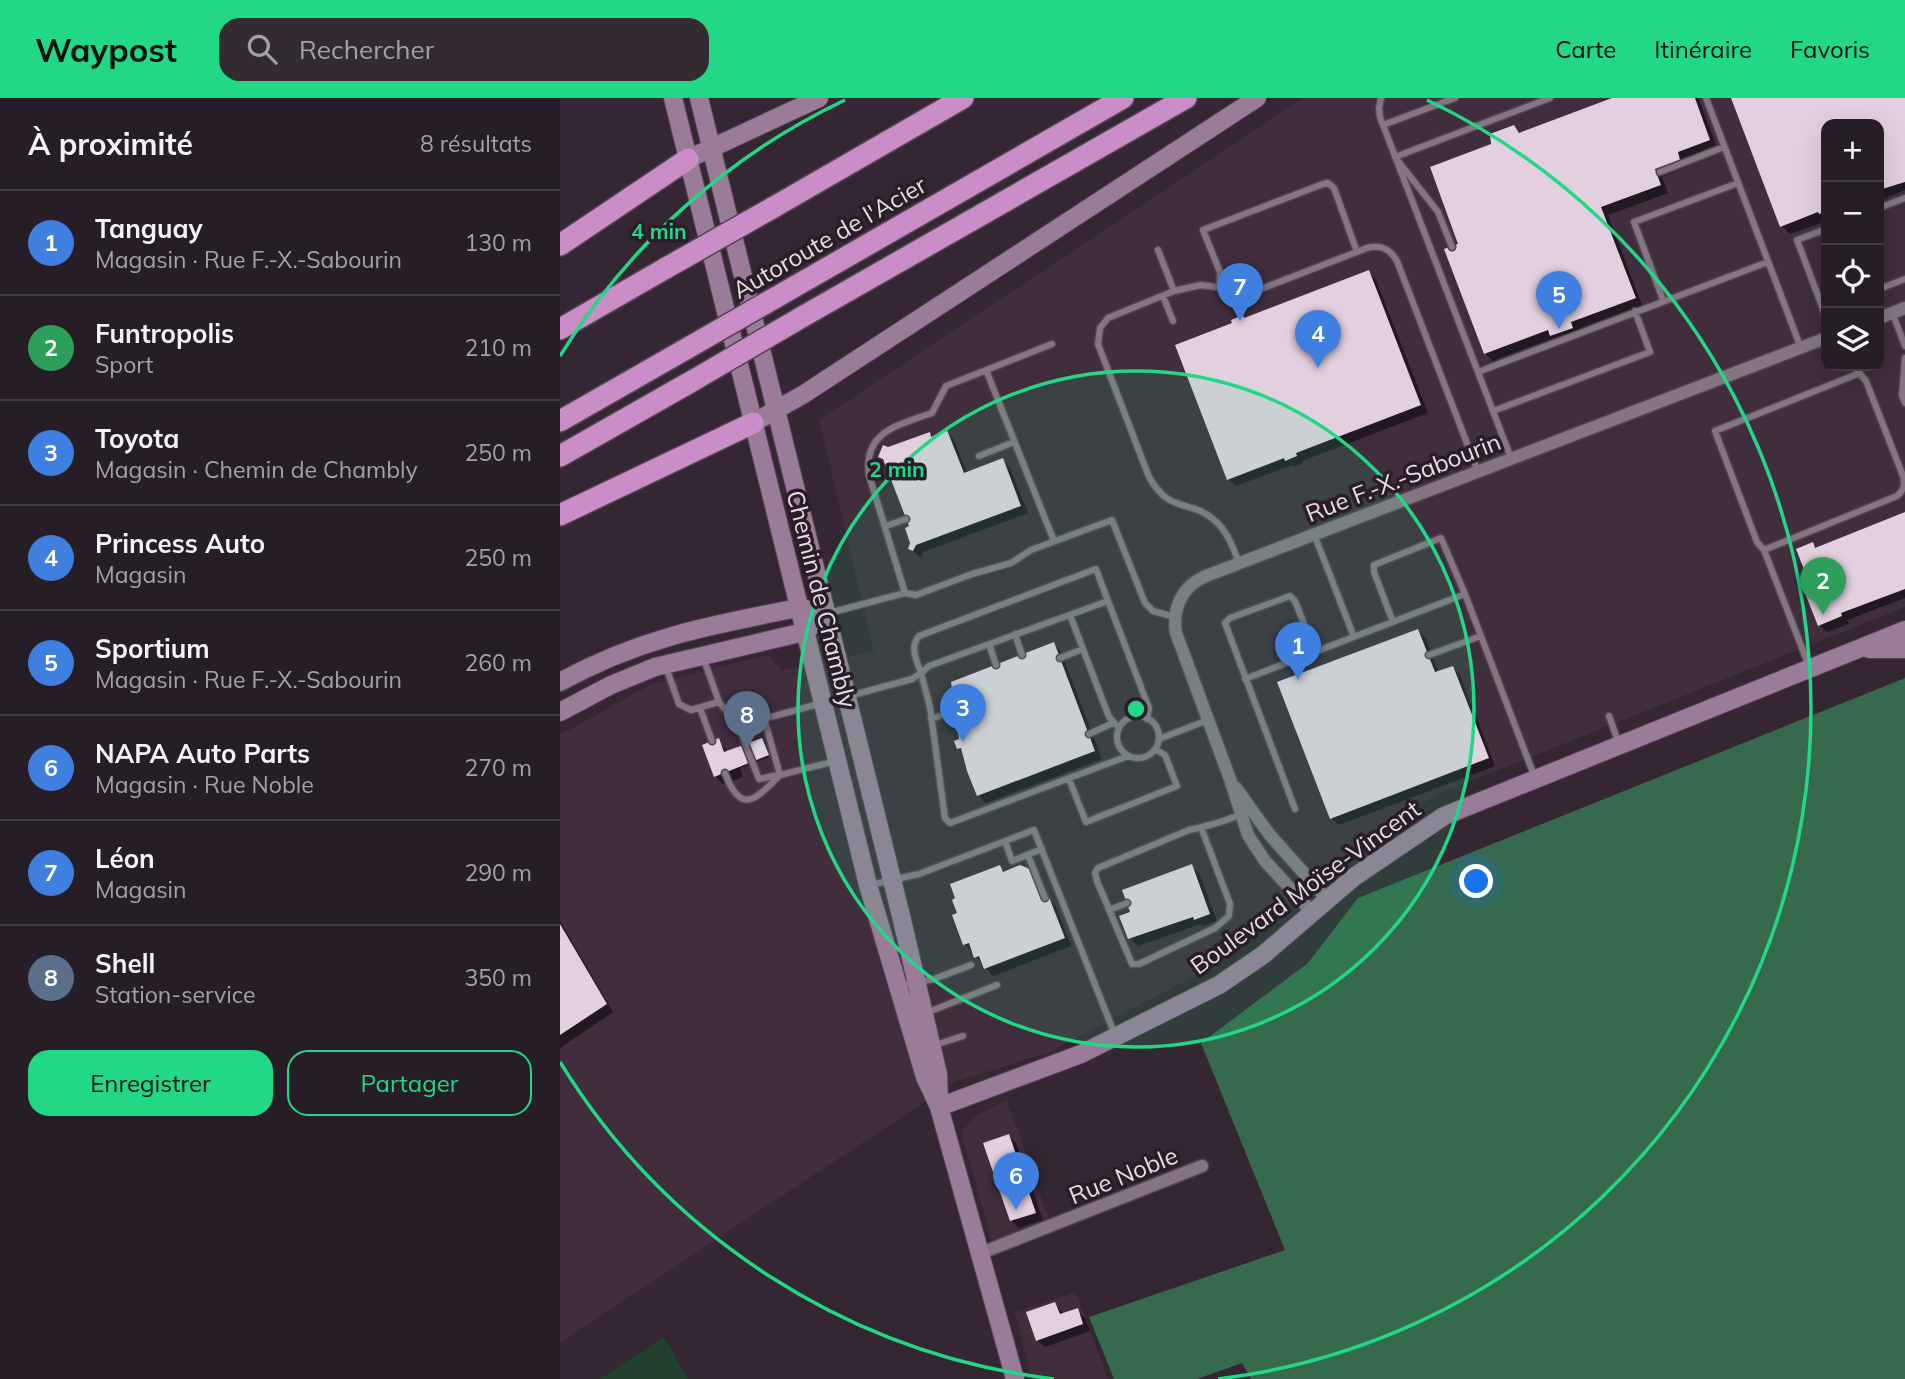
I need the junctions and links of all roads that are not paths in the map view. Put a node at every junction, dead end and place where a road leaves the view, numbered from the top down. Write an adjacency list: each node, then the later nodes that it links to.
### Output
1 (673, 98): 16 (street, Chemin de Chambly)
2 (699, 98): 13 (street, Chemin de Chambly)
3 (819, 98): 13 (street)
4 (963, 98): 37 (highway, bridge)
5 (1123, 98): 49 (highway, Autoroute de l'Acier, bridge)
6 (1186, 98): 52 (highway, bridge)
7 (1257, 98): 47 (street)
8 (1381, 98): 12 (lane)
9 (1455, 98): 12 (lane)
10 (1550, 98): 15 (lane)
11 (1706, 98): 14 (lane)
12 (1383, 125): 15 (lane)
13 (711, 146): 16 (street); 47 (street, Chemin de Chambly)
14 (1724, 147): 17 (lane); 18 (lane)
15 (1395, 157): 23 (lane); 44 (lane)
16 (688, 159): 22 (highway); 50 (street, Chemin de Chambly)
17 (1660, 172)
18 (1738, 183): 26 (lane); 32 (lane)
19 (1905, 198): 20 (lane)
20 (1884, 206)
21 (1821, 231): 33 (lane)
22 (560, 245)
23 (1451, 247)
24 (1158, 250): 30 (lane)
25 (1357, 252): 29 (lane); 29 (lane); 55 (lane)
26 (1768, 262): 32 (lane); 41 (lane)
27 (1905, 279): 28 (lane)
28 (1884, 287)
29 (1219, 288): 30 (lane)
30 (1174, 291): 31 (lane)
31 (1163, 296): 36 (lane); 62 (lane)
32 (1663, 300): 35 (lane)
33 (1825, 308)
34 (1899, 310): 40 (lane)
35 (1635, 311): 44 (lane); 48 (lane)
36 (1173, 321)
37 (560, 329)
38 (1821, 340): 41 (street, Rue F.-X.-Sabourin)
39 (1052, 345): 43 (lane)
40 (1905, 346)
41 (1801, 348): 54 (street, Rue F.-X.-Sabourin)
42 (1905, 358): 46 (lane)
43 (986, 370): 51 (lane); 58 (lane)
44 (1478, 372): 48 (lane)
45 (1860, 373): 61 (lane); 61 (lane)
46 (1905, 403)
47 (778, 410): 50 (street); 67 (street, Chemin de Chambly)
48 (1493, 411): 54 (lane)
49 (560, 421)
50 (754, 423): 56 (highway); 66 (street, Chemin de Chambly)
51 (1014, 442): 53 (lane); 60 (lane)
52 (560, 456)
53 (979, 456)
54 (1511, 458): 55 (street, Rue F.-X.-Sabourin)
55 (1478, 471): 59 (street, Rue F.-X.-Sabourin)
56 (560, 515)
57 (906, 519): 58 (lane)
58 (886, 526): 63 (lane)
59 (1314, 534): 62 (street, Rue F.-X.-Sabourin); 75 (lane)
60 (1054, 541): 63 (lane); 69 (lane)
61 (1764, 550): 87 (lane)
62 (1239, 563): 69 (street, Rue F.-X.-Sabourin)
63 (905, 593): 67 (lane)
64 (1465, 594): 70 (lane); 70 (lane); 74 (lane)
65 (1108, 601): 68 (lane); 88 (lane); 100 (lane)
66 (799, 608): 67 (street); 72 (street, Chemin de Chambly); 90 (street)
67 (827, 613): 72 (street); 91 (street, Chemin de Chambly)
68 (1070, 615): 73 (lane); 77 (lane)
69 (1175, 617): 101 (street)
70 (1393, 622): 75 (lane)
71 (1905, 630): 78 (street, Boulevard Moïse-Vincent)
72 (804, 632): 82 (street); 93 (street, Chemin de Chambly)
73 (1015, 634): 76 (lane); 81 (lane)
74 (1481, 635): 83 (lane); 113 (lane)
75 (1354, 637): 80 (lane)
76 (989, 644): 86 (lane); 88 (lane)
77 (1083, 649): 84 (lane); 103 (lane)
78 (1859, 649): 79 (street, Boulevard Moïse-Vincent); 87 (street, Boulevard Moïse-Vincent)
79 (1905, 649)
80 (1315, 652): 89 (lane); 89 (lane)
81 (1022, 654)
82 (703, 655): 85 (street); 92 (lane)
83 (1429, 656)
84 (1060, 658)
85 (665, 664): 94 (lane); 96 (street)
86 (996, 664)
87 (1810, 668): 107 (street, Boulevard Moïse-Vincent)
88 (921, 673): 91 (lane); 99 (lane)
89 (1245, 679): 115 (lane)
90 (560, 682)
91 (847, 696): 121 (street, Chemin de Chambly)
92 (719, 702): 94 (lane); 102 (lane)
93 (822, 703): 98 (lane); 110 (street, Chemin de Chambly)
94 (700, 708): 106 (lane)
95 (954, 711): 99 (lane)
96 (560, 712)
97 (1609, 716): 107 (lane)
98 (764, 718): 102 (lane); 112 (lane)
99 (932, 719): 114 (lane)
100 (1147, 719): 103 (lane); 105 (lane)
101 (1208, 720): 105 (lane); 116 (street)
102 (738, 726): 112 (lane)
103 (1116, 726): 104 (lane); 109 (lane)
104 (1089, 734)
105 (1158, 739): 108 (lane)
106 (712, 741)
107 (1619, 744): 113 (street, Boulevard Moïse-Vincent)
108 (1155, 749): 109 (lane); 114 (lane)
109 (1128, 756): 114 (lane)
110 (837, 761): 112 (lane); 122 (street, Chemin de Chambly)
111 (725, 773): 112 (lane)
112 (780, 775)
113 (1535, 778): 124 (street, Boulevard Moïse-Vincent)
114 (1069, 779)
115 (1295, 809)
116 (1246, 812): 117 (lane); 124 (street); 127 (street)
117 (1200, 827): 126 (lane); 126 (lane)
118 (1005, 841): 119 (lane); 120 (lane); 121 (lane)
119 (1042, 849): 120 (lane); 134 (lane)
120 (1028, 855): 123 (lane)
121 (892, 881): 122 (lane); 129 (street, Chemin de Chambly)
122 (868, 885): 131 (street, Chemin de Chambly)
123 (1045, 898)
124 (1327, 899): 127 (street, Boulevard Moïse-Vincent)
125 (1127, 903): 126 (lane)
126 (1109, 910)
127 (1312, 912): 134 (street, Boulevard Moïse-Vincent)
128 (971, 965): 129 (lane)
129 (916, 983): 131 (lane); 132 (street, Chemin de Chambly)
130 (997, 985): 132 (lane)
131 (898, 986): 132 (street, Chemin de Chambly)
132 (916, 1017): 135 (street, Chemin de Chambly)
133 (963, 1036): 135 (lane)
134 (1116, 1037): 136 (street, Boulevard Moïse-Vincent)
135 (924, 1047): 136 (street, Chemin de Chambly)
136 (939, 1108): 138 (street, Chemin de Chambly)
137 (1202, 1166): 138 (street, Rue Noble)
138 (981, 1253): 139 (street, Chemin de Chambly)
139 (1015, 1379)

